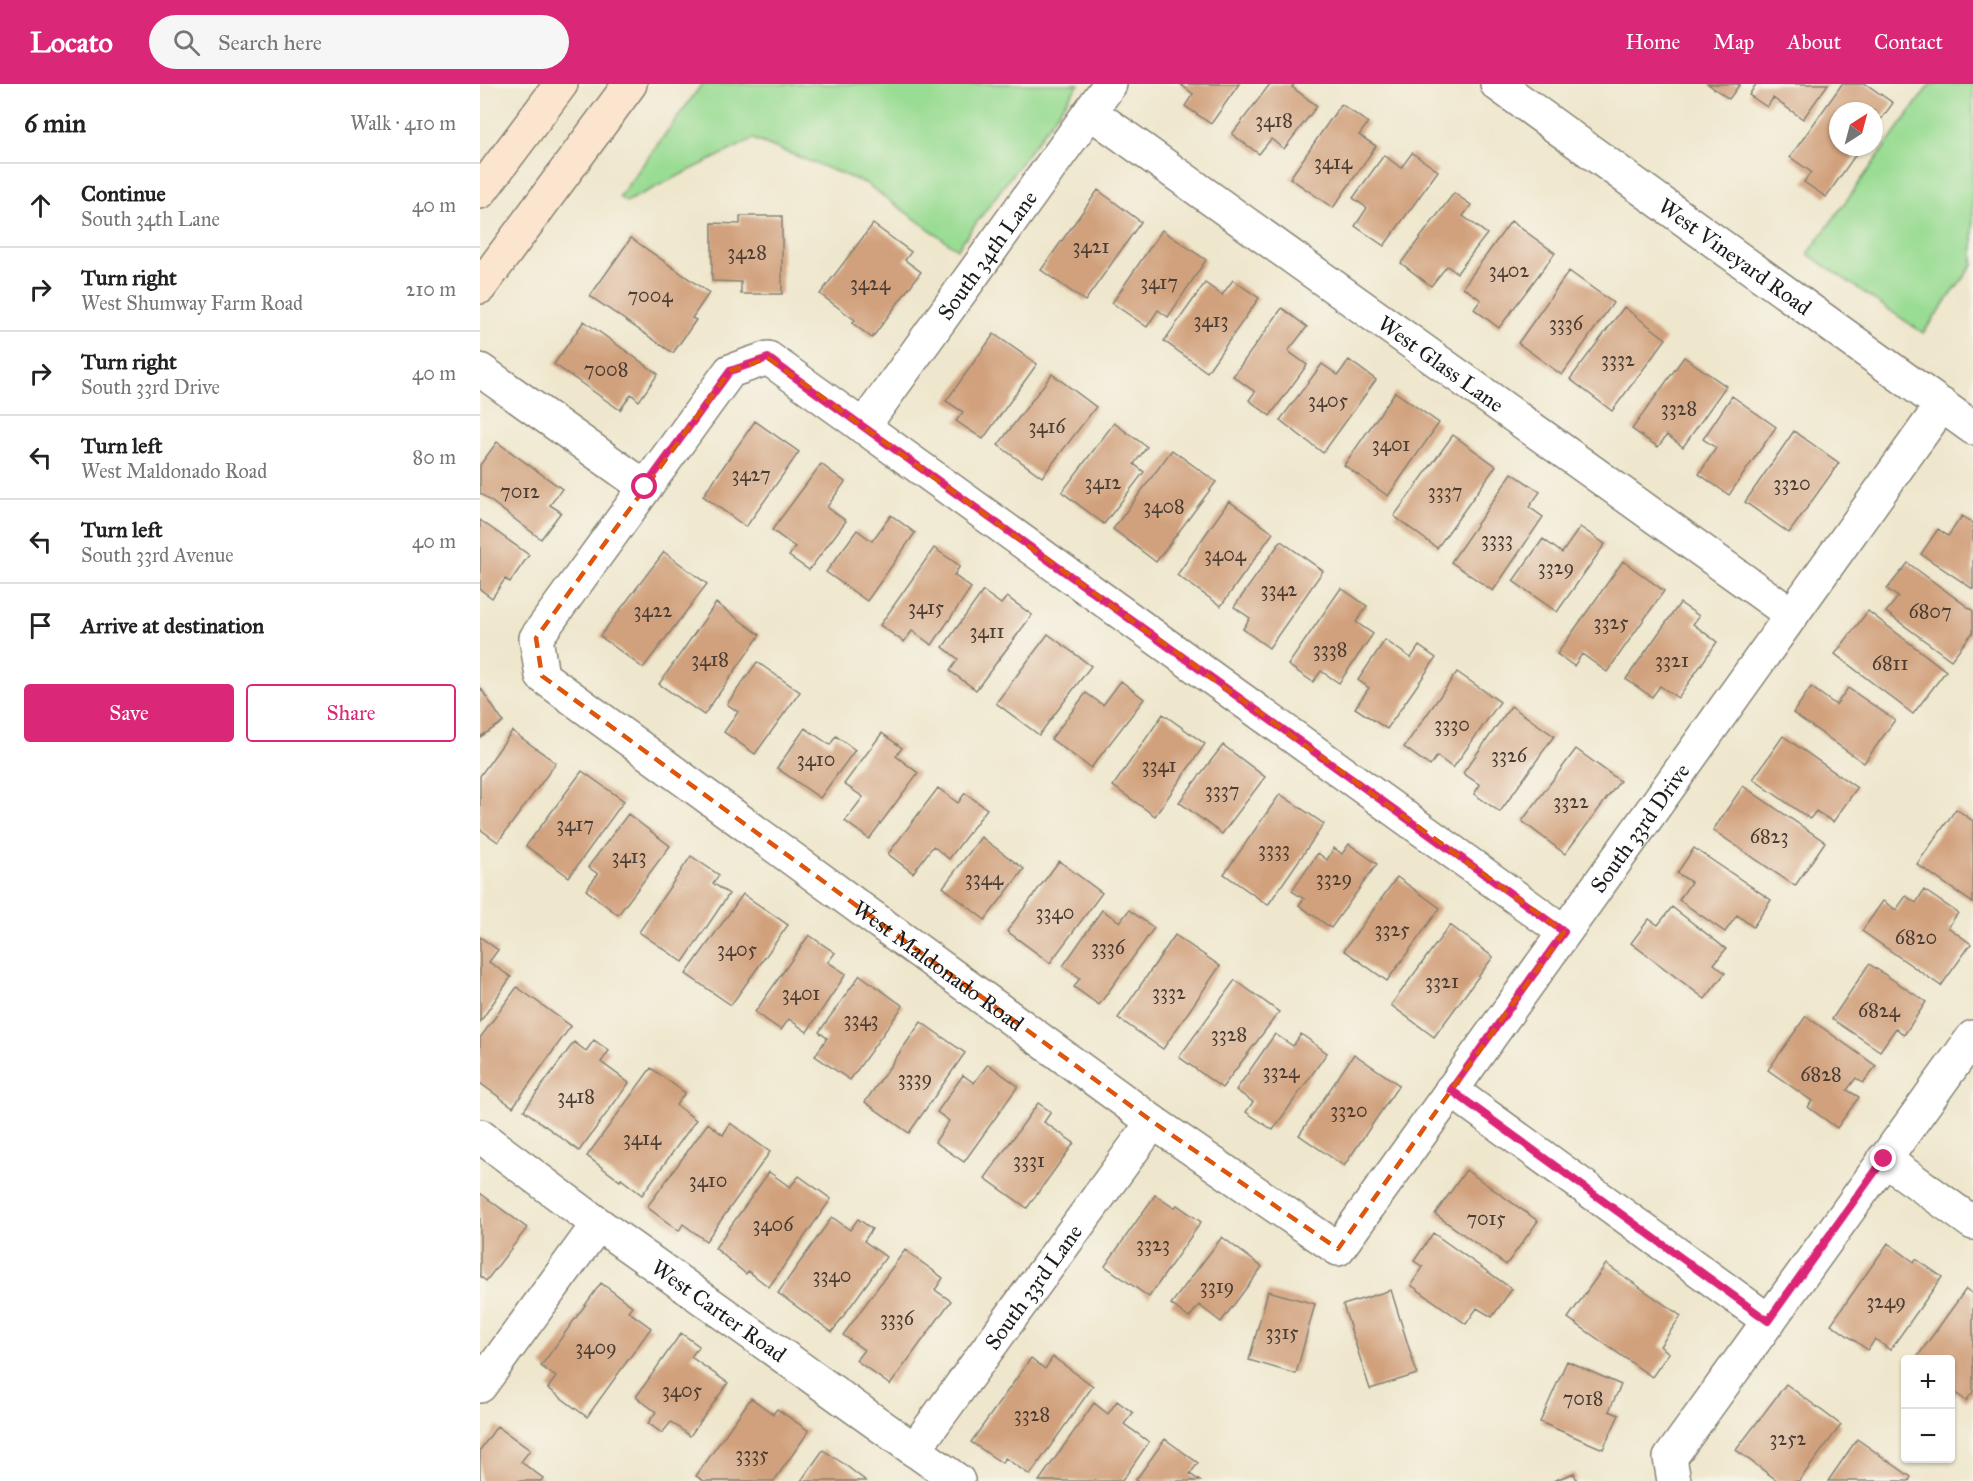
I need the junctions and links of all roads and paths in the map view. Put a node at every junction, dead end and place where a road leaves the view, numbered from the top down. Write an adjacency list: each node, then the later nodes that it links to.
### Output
1 (561, 84): 6 (main road)
2 (630, 84): 7 (main road)
3 (1110, 84): 5 (street, South 34th Lane)
4 (1497, 84): 9 (street, West Vineyard Road)
5 (1090, 112): 10 (street, South 34th Lane); 13 (street, West Glass Lane)
6 (480, 192)
7 (480, 286)
8 (480, 370): 12 (street)
9 (1942, 405): 11 (street, West Vineyard Road); 13 (street, South 33rd Drive)
10 (863, 427): 12 (street); 14 (street)
11 (1973, 428)
12 (645, 487): 17 (street, West Maldonado Road)
13 (1792, 615): 14 (street, South 33rd Drive)
14 (1564, 932): 16 (street, South 33rd Drive)
15 (1973, 1037): 19 (street)
16 (1451, 1090): 22 (street, South 33rd Drive); 23 (street)
17 (1153, 1122): 22 (street, West Maldonado Road); 25 (street, South 33rd Lane)
18 (480, 1136): 21 (street, West Carter Road)
19 (1884, 1159): 20 (street); 23 (street)
20 (1973, 1223)
21 (598, 1224): 24 (street); 25 (street, West Carter Road)
22 (1338, 1249)
23 (1768, 1321): 27 (street)
24 (480, 1386)
25 (914, 1450): 26 (street, West Carter Road)
26 (958, 1481)
27 (1674, 1481)

